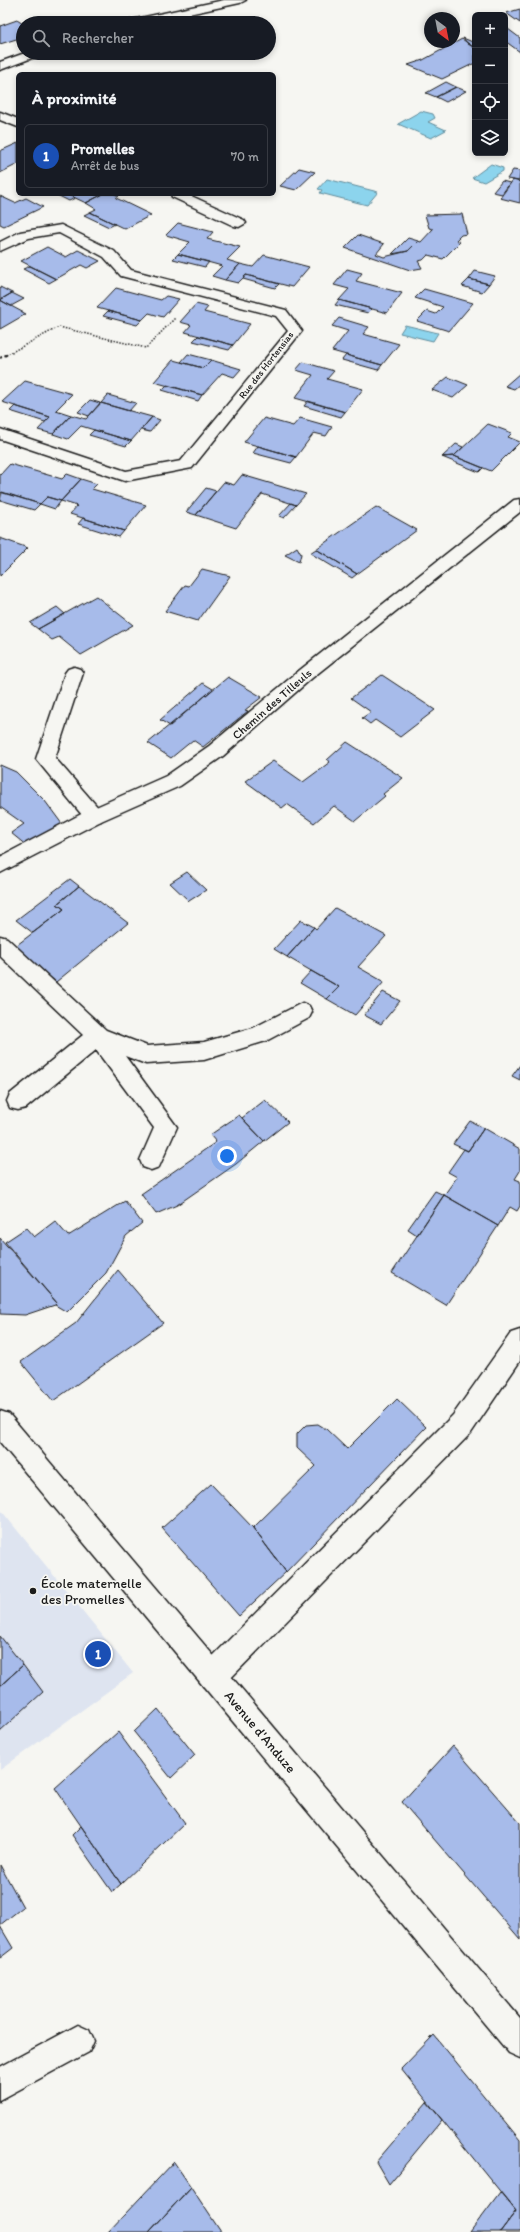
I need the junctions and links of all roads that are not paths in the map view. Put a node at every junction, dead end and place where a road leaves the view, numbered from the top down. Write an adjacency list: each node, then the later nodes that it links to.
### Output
1 (240, 0): 2 (street)
2 (164, 16)
3 (17, 60): 4 (street)
4 (0, 66)
5 (0, 116): 6 (street)
6 (16, 122)
7 (182, 196): 8 (street)
8 (239, 223)
9 (0, 247): 10 (street, Rue des Hortensias)
10 (0, 434)
11 (520, 504): 13 (street, Chemin des Tilleuls)
12 (74, 673): 13 (street)
13 (94, 816): 14 (street, Chemin des Tilleuls)
14 (0, 866)
15 (0, 944): 17 (street)
16 (302, 1012): 17 (street)
17 (98, 1036): 18 (street); 19 (street)
18 (18, 1101)
19 (151, 1160)
20 (520, 1341): 22 (street)
21 (0, 1423): 22 (street, Avenue d'Anduze)
22 (213, 1676): 24 (street, Avenue d'Anduze)
23 (78, 2041): 25 (street)
24 (520, 2042)
25 (0, 2084)

